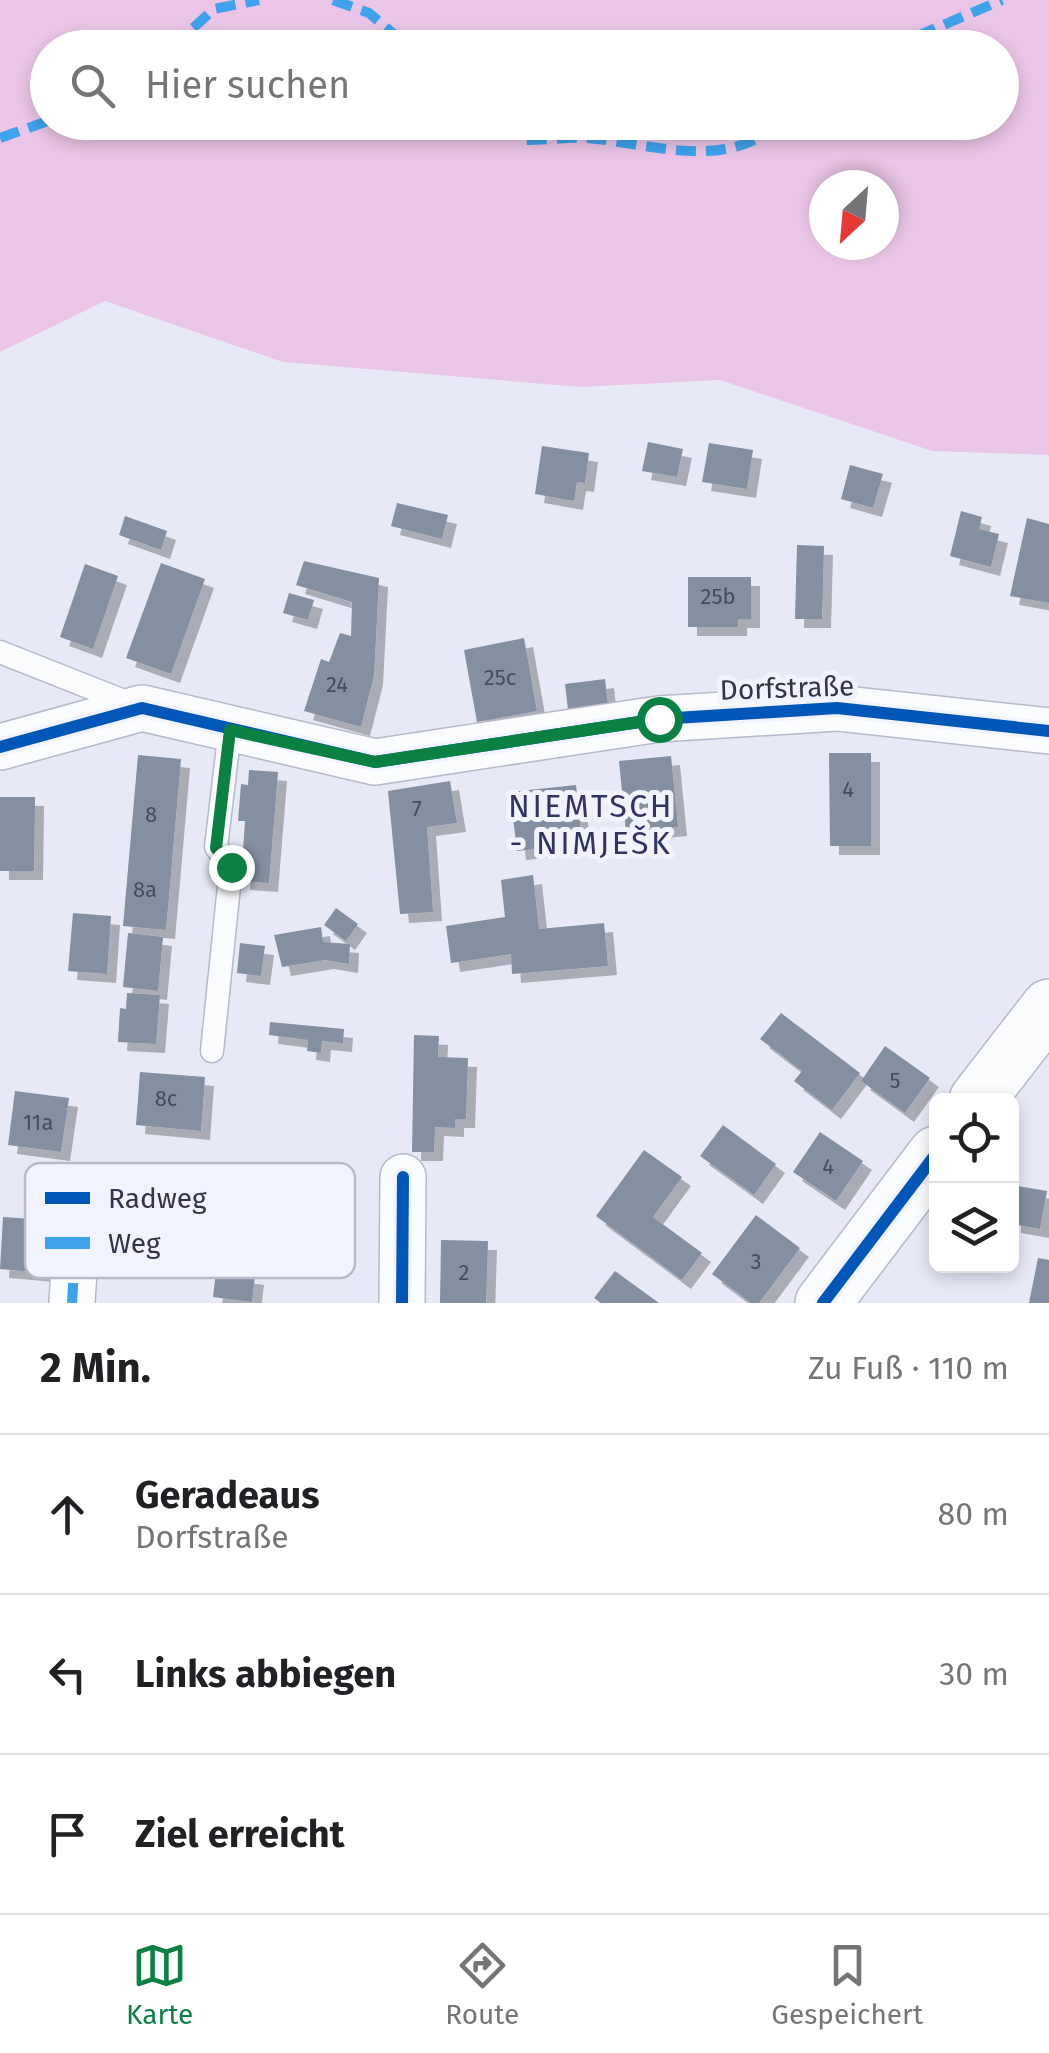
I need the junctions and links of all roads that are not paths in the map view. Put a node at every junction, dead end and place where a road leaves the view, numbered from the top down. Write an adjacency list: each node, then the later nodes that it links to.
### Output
1 (0, 652): 2 (lane)
2 (142, 708): 3 (street, Dorfstraße); 5 (street, Dorfstraße)
3 (230, 730): 4 (street, Dorfstraße); 7 (lane)
4 (1049, 731)
5 (0, 747)
6 (1049, 1006): 8 (street)
7 (212, 1051)
8 (982, 1093)
9 (929, 1163): 14 (street)
10 (403, 1177): 13 (street)
11 (74, 1278): 12 (street)
12 (72, 1303)
13 (402, 1303)
14 (822, 1303)

